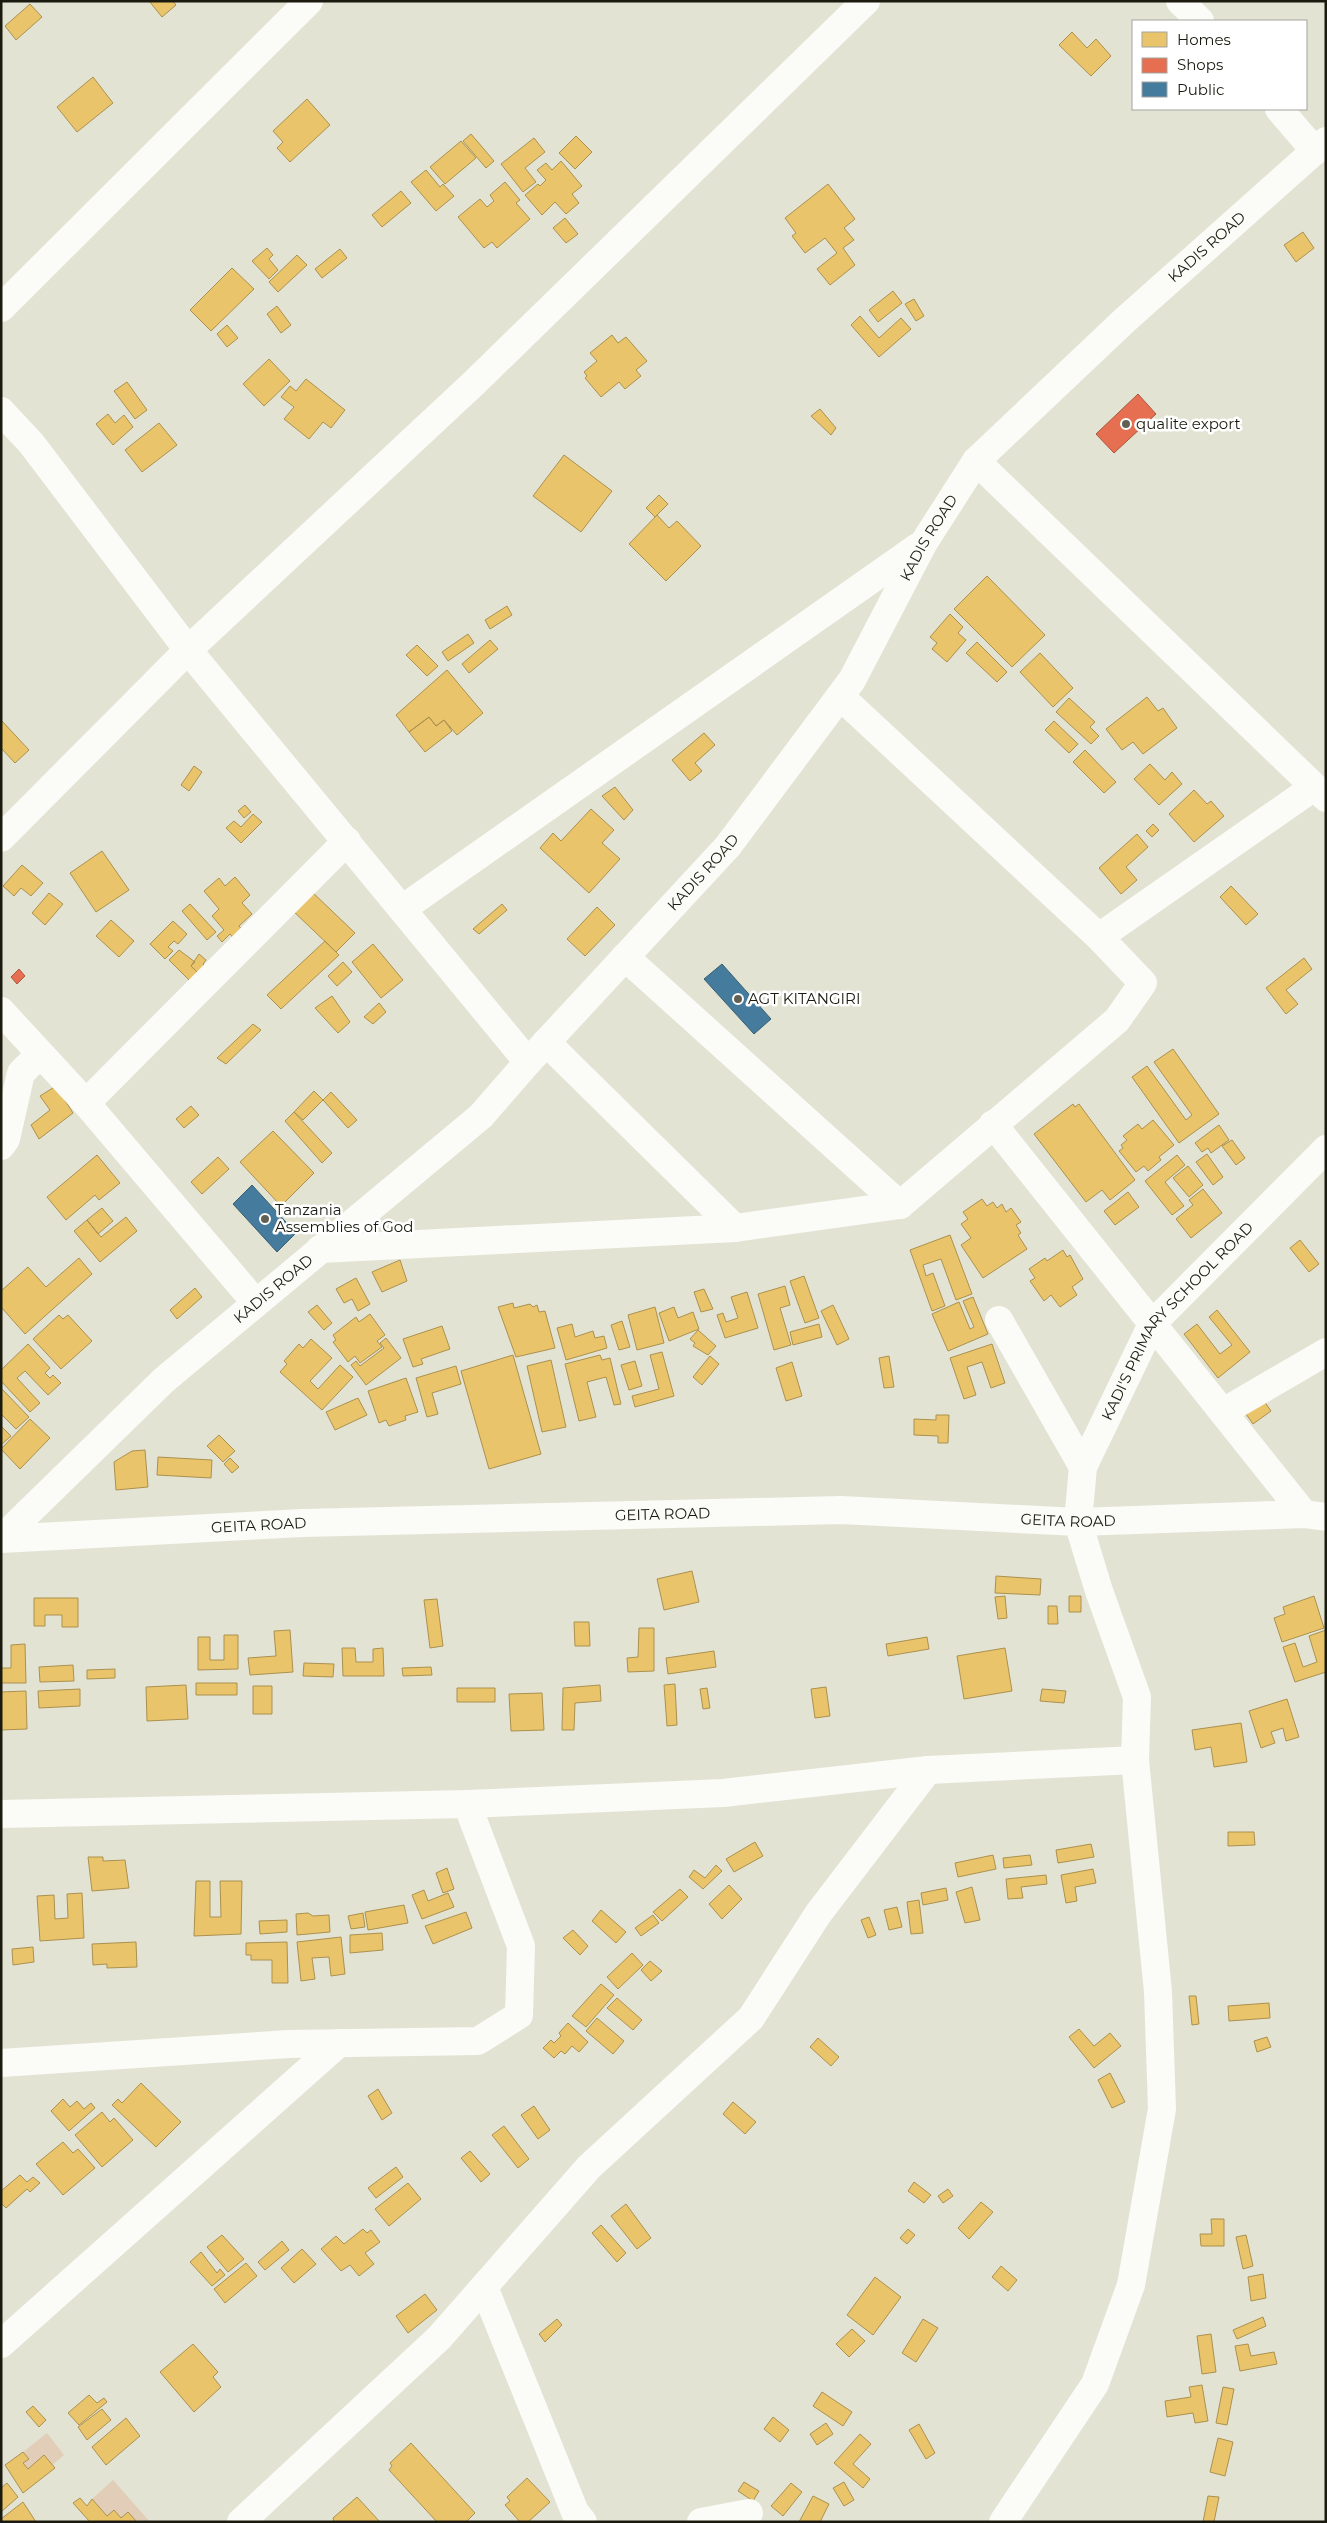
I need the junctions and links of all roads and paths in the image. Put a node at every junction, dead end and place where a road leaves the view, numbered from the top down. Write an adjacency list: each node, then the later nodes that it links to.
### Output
1 (309, 1): 7 (street)
2 (866, 1): 11 (street)
3 (1180, 1): 4 (street)
4 (1199, 20)
5 (1280, 110): 6 (street)
6 (1320, 146): 9 (street, KADIS ROAD)
7 (1, 308)
8 (1, 410): 11 (street)
9 (976, 461): 10 (street, KADIS ROAD); 13 (street)
10 (923, 544): 12 (street, KADIS ROAD); 16 (street)
11 (188, 650): 14 (street); 15 (street)
12 (840, 696): 17 (street); 18 (street, KADIS ROAD)
13 (1320, 792): 17 (street)
14 (1, 838)
15 (346, 841): 16 (street); 23 (street)
16 (402, 909): 22 (street)
17 (1099, 937): 24 (street)
18 (625, 957): 20 (street, KADIS ROAD); 27 (street)
19 (1, 1011): 21 (street)
20 (546, 1042): 22 (street, KADIS ROAD); 28 (street)
21 (40, 1055): 23 (street); 25 (street)
22 (528, 1062): 29 (street, KADIS ROAD)
23 (86, 1104): 30 (street)
24 (993, 1124): 27 (street); 32 (street)
25 (1, 1146)
26 (1326, 1149): 32 (street, KADI'S PRIMARY SCHOOL ROAD)
27 (900, 1205): 28 (street)
28 (735, 1228): 29 (street)
29 (320, 1249): 30 (street, KADIS ROAD)
30 (255, 1302): 38 (street, KADIS ROAD)
31 (999, 1320): 35 (street)
32 (1152, 1324): 34 (street); 35 (street, KADI'S PRIMARY SCHOOL ROAD)
33 (1326, 1352): 34 (street)
34 (1223, 1412): 36 (street)
35 (1083, 1467): 37 (street, KADI'S PRIMARY SCHOOL ROAD)
36 (1315, 1516): 37 (street, GEITA ROAD)
37 (1078, 1522): 38 (street, GEITA ROAD); 39 (street)
38 (1, 1539)
39 (1135, 1760): 40 (street); 51 (street)
40 (928, 1770): 41 (street); 45 (street)
41 (467, 1804): 42 (street); 43 (street)
42 (1, 1814)
43 (338, 2043): 44 (street); 46 (street)
44 (1, 2063)
45 (484, 2287): 48 (street); 49 (street)
46 (1, 2344)
47 (749, 2513): 50 (street)
48 (241, 2522)
49 (583, 2522)
50 (701, 2522)
51 (1002, 2522)

